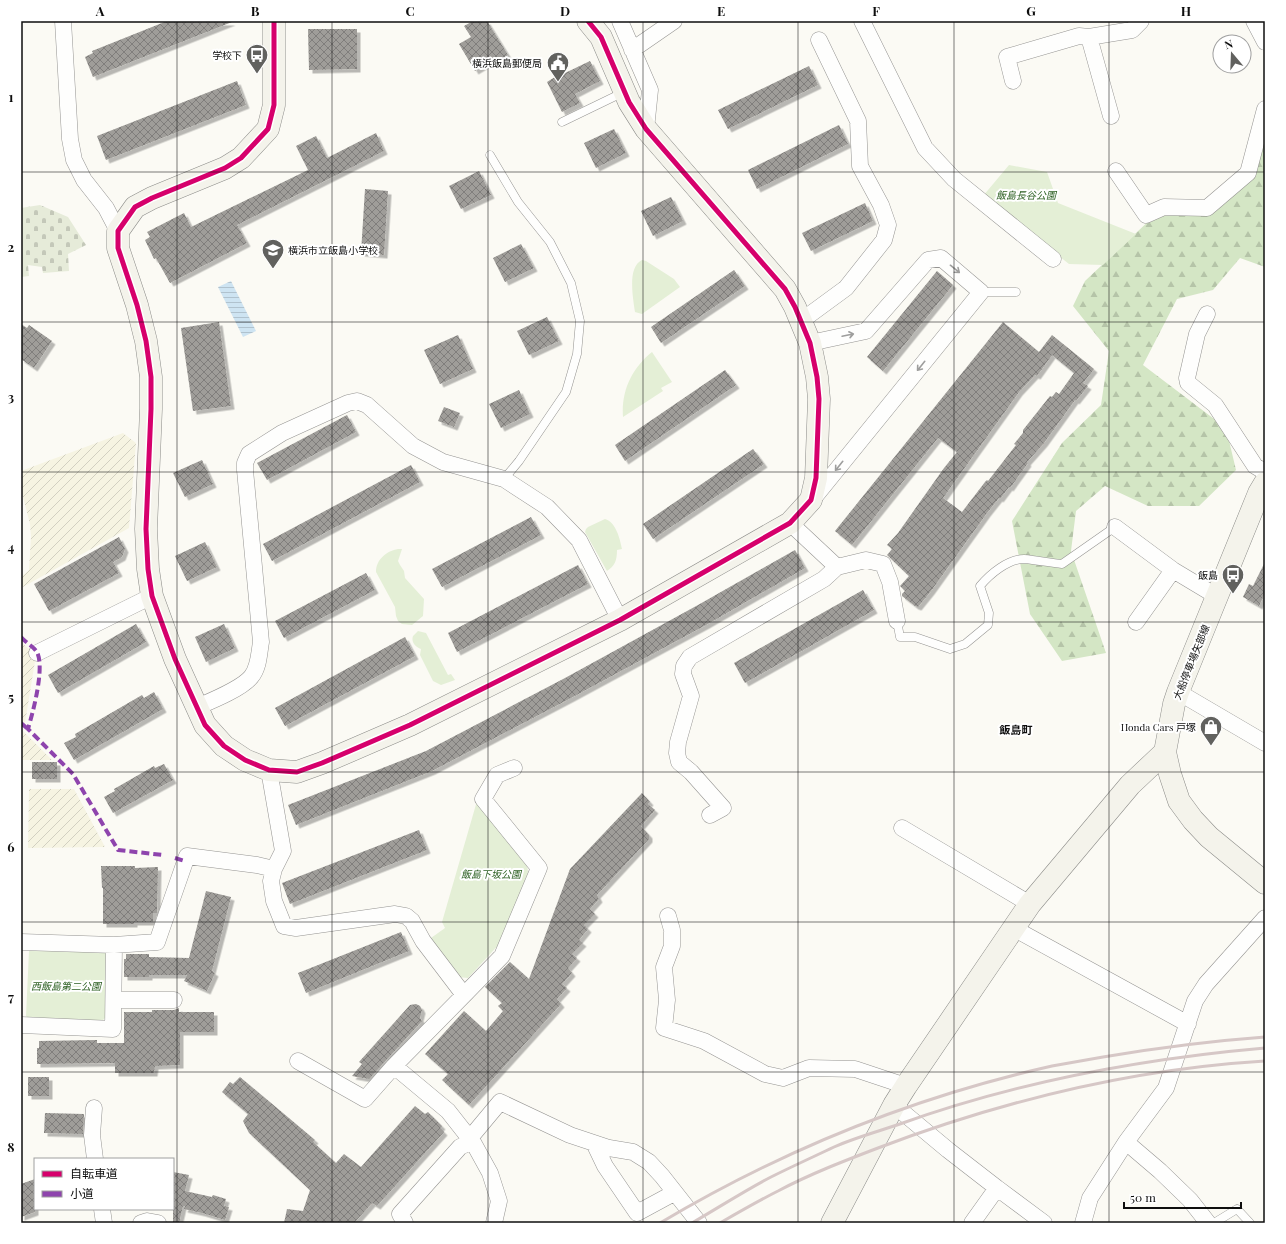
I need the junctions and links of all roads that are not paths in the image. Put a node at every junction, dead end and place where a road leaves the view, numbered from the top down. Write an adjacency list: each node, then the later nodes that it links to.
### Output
1 (63, 21): 21 (street)
2 (274, 21): 21 (street)
3 (588, 21): 14 (street)
4 (620, 21): 12 (street)
5 (674, 21): 12 (street)
6 (862, 21): 22 (street)
7 (1141, 21): 9 (street)
8 (1254, 21): 11 (street)
9 (1089, 37): 13 (street); 16 (street)
10 (819, 40): 26 (street)
11 (1265, 42)
12 (632, 50): 18 (street)
13 (1013, 82)
14 (624, 92): 17 (lane); 18 (street)
15 (1265, 109): 20 (street)
16 (1111, 116)
17 (562, 122)
18 (646, 129): 26 (street)
19 (490, 155): 29 (lane)
20 (1116, 171)
21 (118, 231): 36 (street)
22 (1053, 259)
23 (981, 292): 24 (lane); 27 (street, one-way to 23); 31 (street, one-way to 31)
24 (1016, 292)
25 (1207, 314): 28 (street)
26 (801, 320): 27 (street)
27 (810, 343): 31 (street)
28 (1265, 472)
29 (504, 479): 38 (street); 43 (street)
30 (1263, 491): 37 (street, 大船停車場矢部線)
31 (811, 500): 32 (street)
32 (790, 523): 34 (street); 38 (street)
33 (1115, 527): 35 (street); 39 (lane)
34 (837, 567): 39 (street); 48 (street)
35 (1173, 570): 37 (street); 40 (street)
36 (152, 596): 41 (street); 43 (street)
37 (1218, 596): 42 (street, 大船停車場矢部線)
38 (620, 620): 47 (street)
39 (897, 621)
40 (1136, 622)
41 (37, 653)
42 (1178, 692): 44 (street); 45 (street, 大船停車場矢部線)
43 (197, 707): 47 (street)
44 (1265, 742)
45 (1165, 752): 51 (street, 大船停車場矢部線); 52 (street)
46 (514, 768): 58 (street)
47 (269, 770): 50 (street)
48 (710, 815)
49 (902, 828): 52 (street)
50 (274, 868): 57 (street); 58 (street)
51 (1265, 883)
52 (1030, 904): 55 (street)
53 (668, 916): 65 (street)
54 (1265, 918): 61 (street)
55 (1013, 928): 61 (street); 65 (street)
56 (21, 942): 57 (street)
57 (114, 945): 59 (street)
58 (464, 995): 64 (street)
59 (114, 1000): 60 (street); 62 (street)
60 (174, 1000)
61 (1188, 1024): 69 (street)
62 (21, 1025)
63 (298, 1061): 64 (street)
64 (394, 1066): 68 (street)
65 (906, 1086): 66 (street)
66 (894, 1105): 72 (street); 81 (street)
67 (94, 1108): 71 (street)
68 (471, 1140): 70 (street); 78 (street); 79 (street)
69 (1126, 1142): 84 (street); 85 (street)
70 (594, 1143): 73 (street); 73 (street)
71 (95, 1158)
72 (997, 1188): 82 (street); 83 (street)
73 (674, 1193): 80 (street)
74 (102, 1210): 75 (street)
75 (104, 1223)
76 (141, 1223): 77 (street)
77 (158, 1223)
78 (405, 1223)
79 (494, 1223)
80 (699, 1223)
81 (832, 1223)
82 (972, 1223)
83 (1044, 1223)
84 (1083, 1223)
85 (1208, 1223)
86 (1214, 1223): 87 (lane)
87 (1250, 1223)

